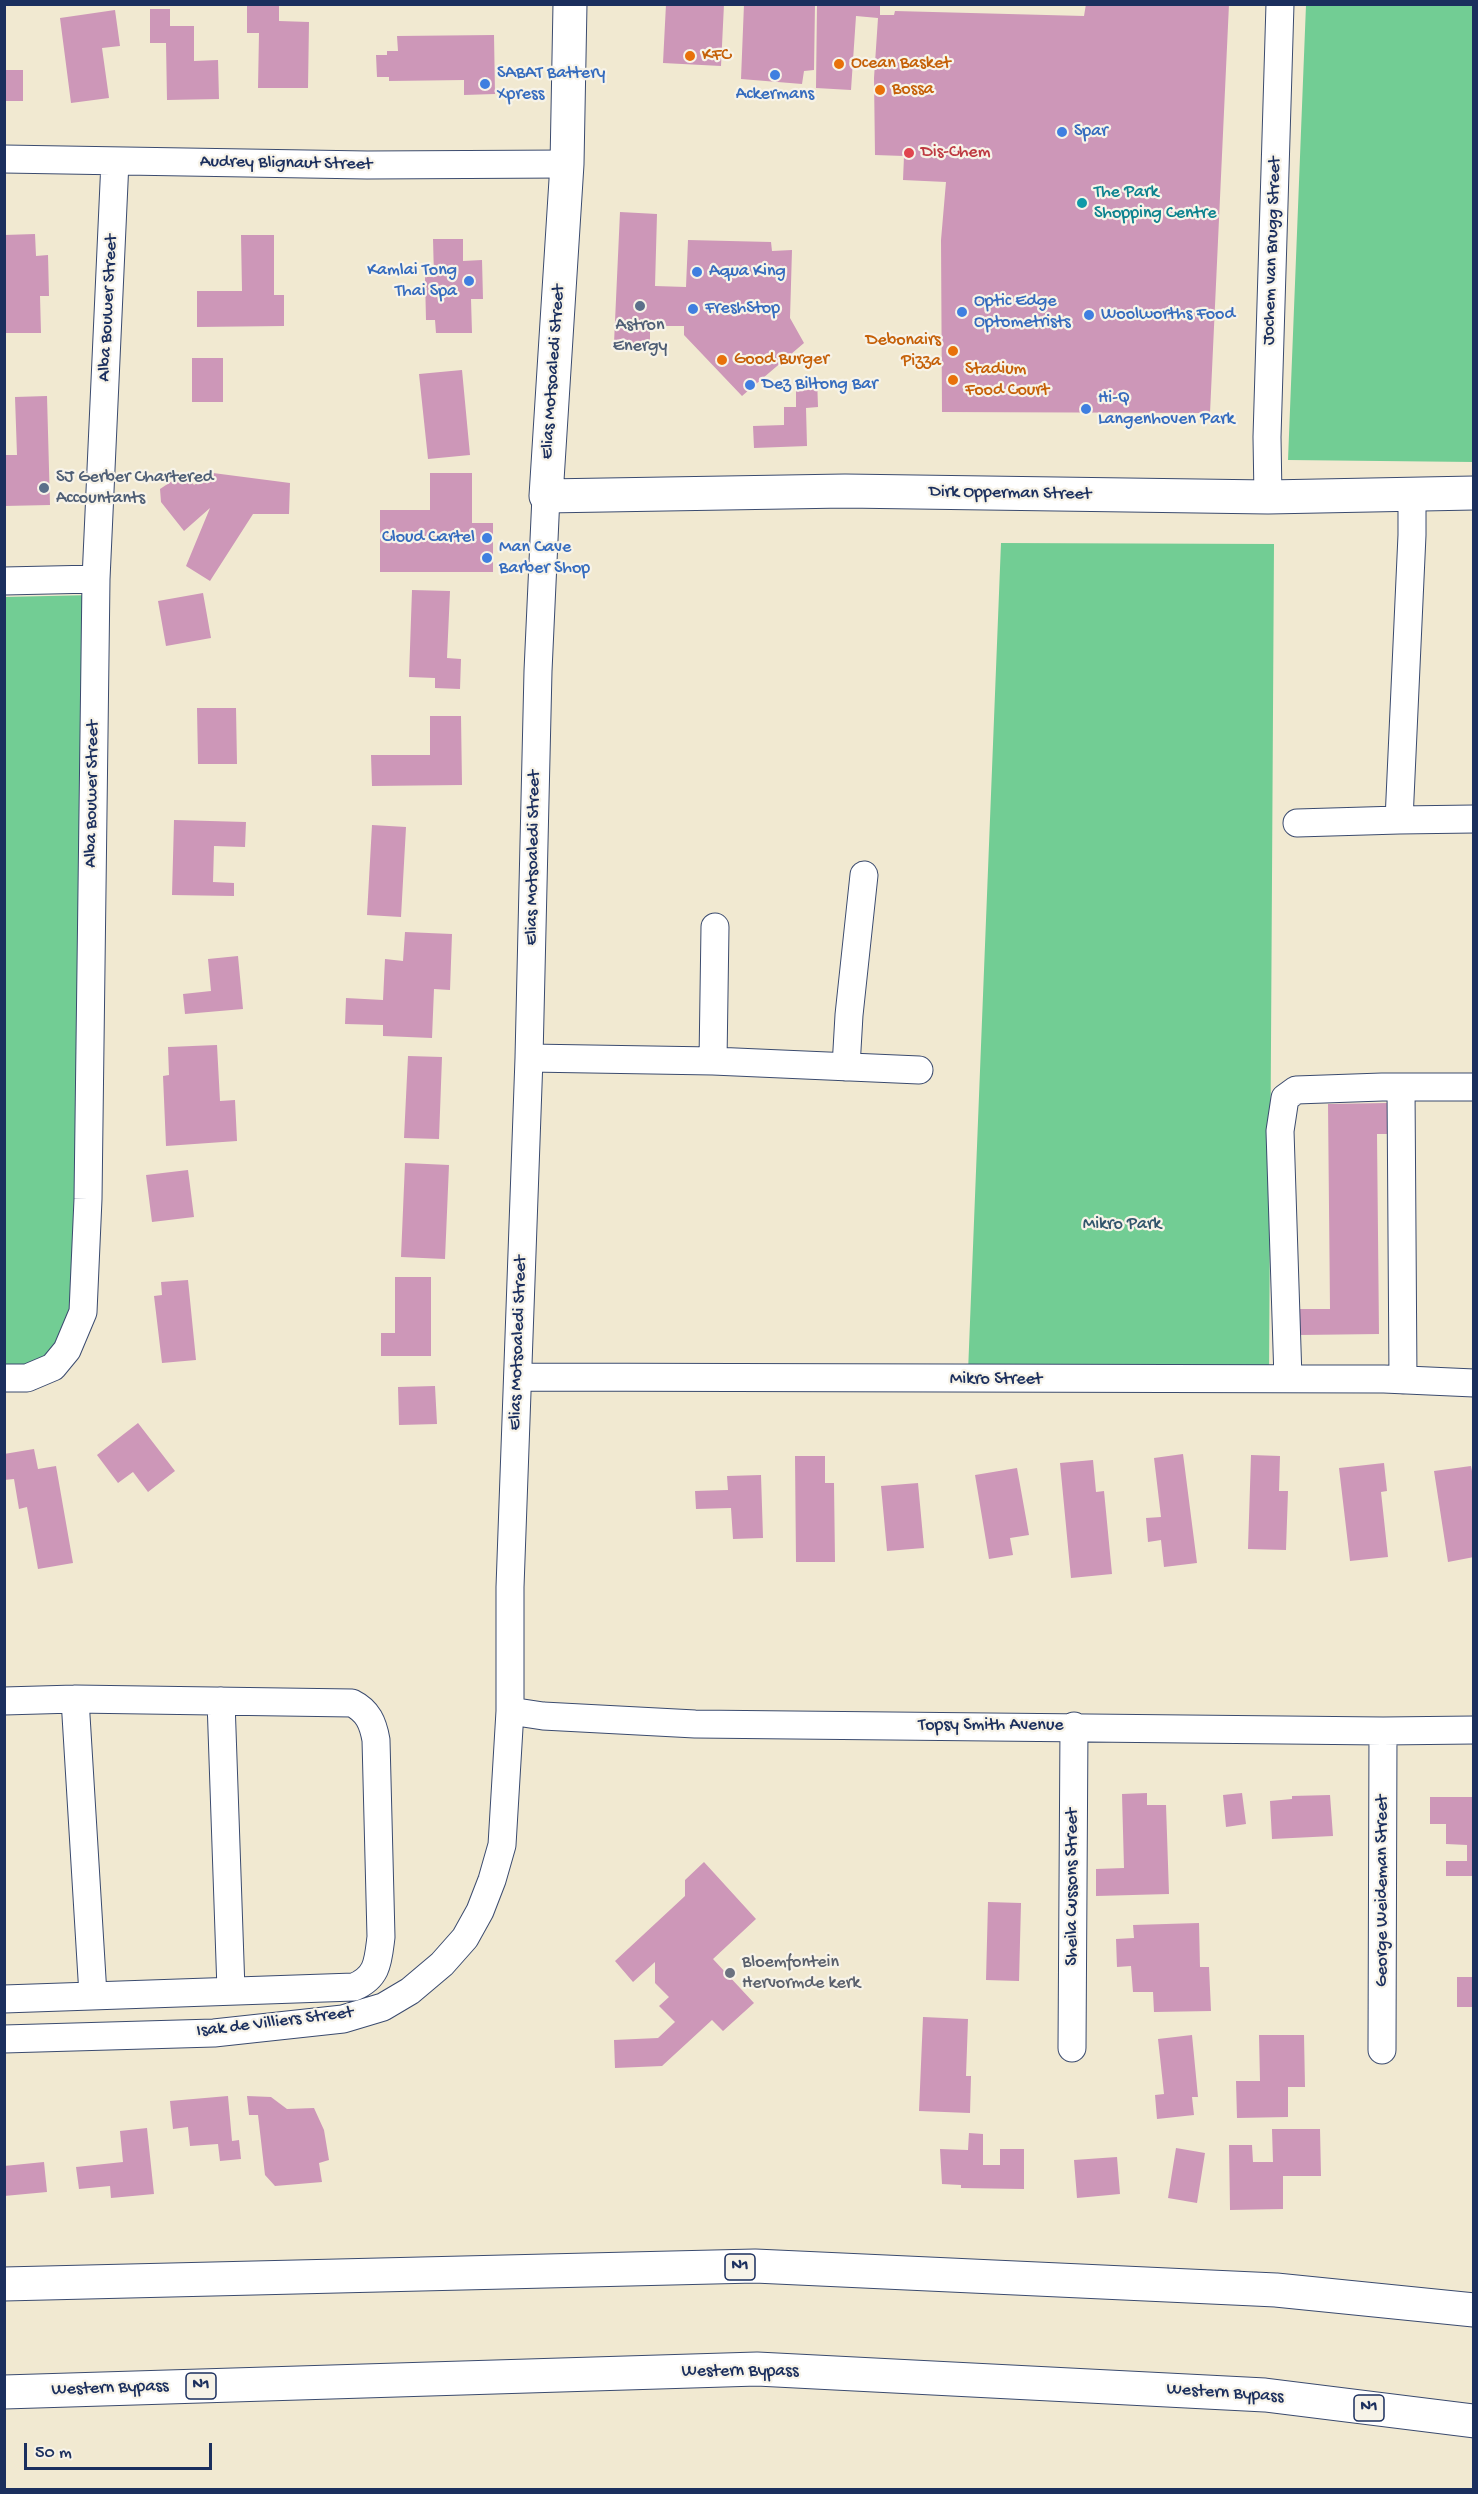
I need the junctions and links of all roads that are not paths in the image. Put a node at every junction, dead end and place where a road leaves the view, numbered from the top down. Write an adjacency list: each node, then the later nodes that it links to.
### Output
1 (570, 4): 5 (main road, Elias Motsoaledi Street)
2 (1280, 4): 9 (street, Jochem van Brugg Street)
3 (4, 159): 4 (street, Audrey Blignaut Street)
4 (115, 161): 5 (street, Audrey Blignaut Street); 10 (street, Alba Bouwer Street)
5 (567, 164): 8 (main road, Elias Motsoaledi Street)
6 (1412, 493): 7 (main road, Dirk Opperman Street); 9 (main road, Dirk Opperman Street); 13 (street)
7 (1473, 493)
8 (546, 496): 9 (main road, Dirk Opperman Street); 17 (street, Elias Motsoaledi Street)
9 (1268, 497)
10 (96, 579): 11 (street); 24 (street, Alba Bouwer Street)
11 (4, 581)
12 (1473, 819): 13 (street)
13 (1399, 820): 14 (street)
14 (1297, 823)
15 (864, 875): 19 (street)
16 (716, 927): 18 (street)
17 (530, 1058): 18 (street); 23 (street, Elias Motsoaledi Street)
18 (713, 1061): 19 (street)
19 (846, 1067): 20 (street)
20 (919, 1070)
21 (1473, 1087): 22 (street)
22 (1401, 1088): 25 (street); 26 (street)
23 (518, 1377): 25 (street, Mikro Street); 31 (street, Elias Motsoaledi Street)
24 (4, 1378)
25 (1288, 1379): 26 (street, Mikro Street)
26 (1403, 1380): 27 (street, Mikro Street)
27 (1473, 1383)
28 (75, 1699): 29 (street); 30 (street); 36 (street)
29 (4, 1701)
30 (220, 1701): 35 (street); 35 (street)
31 (510, 1711): 32 (street, Topsy Smith Avenue); 38 (street, Isak de Villiers Street)
32 (1074, 1726): 34 (street, Topsy Smith Avenue); 39 (street, Sheila Cussons Street)
33 (1473, 1730): 34 (street, Topsy Smith Avenue)
34 (1383, 1731): 40 (street, George Weideman Street)
35 (231, 1990): 36 (street)
36 (93, 1995): 37 (street)
37 (4, 1999)
38 (4, 2039)
39 (1072, 2048)
40 (1382, 2050)
41 (4, 2284): 42 (main road, N1)
42 (1473, 2310)
43 (4, 2392): 44 (main road, Western Bypass / N1)
44 (1473, 2421)

